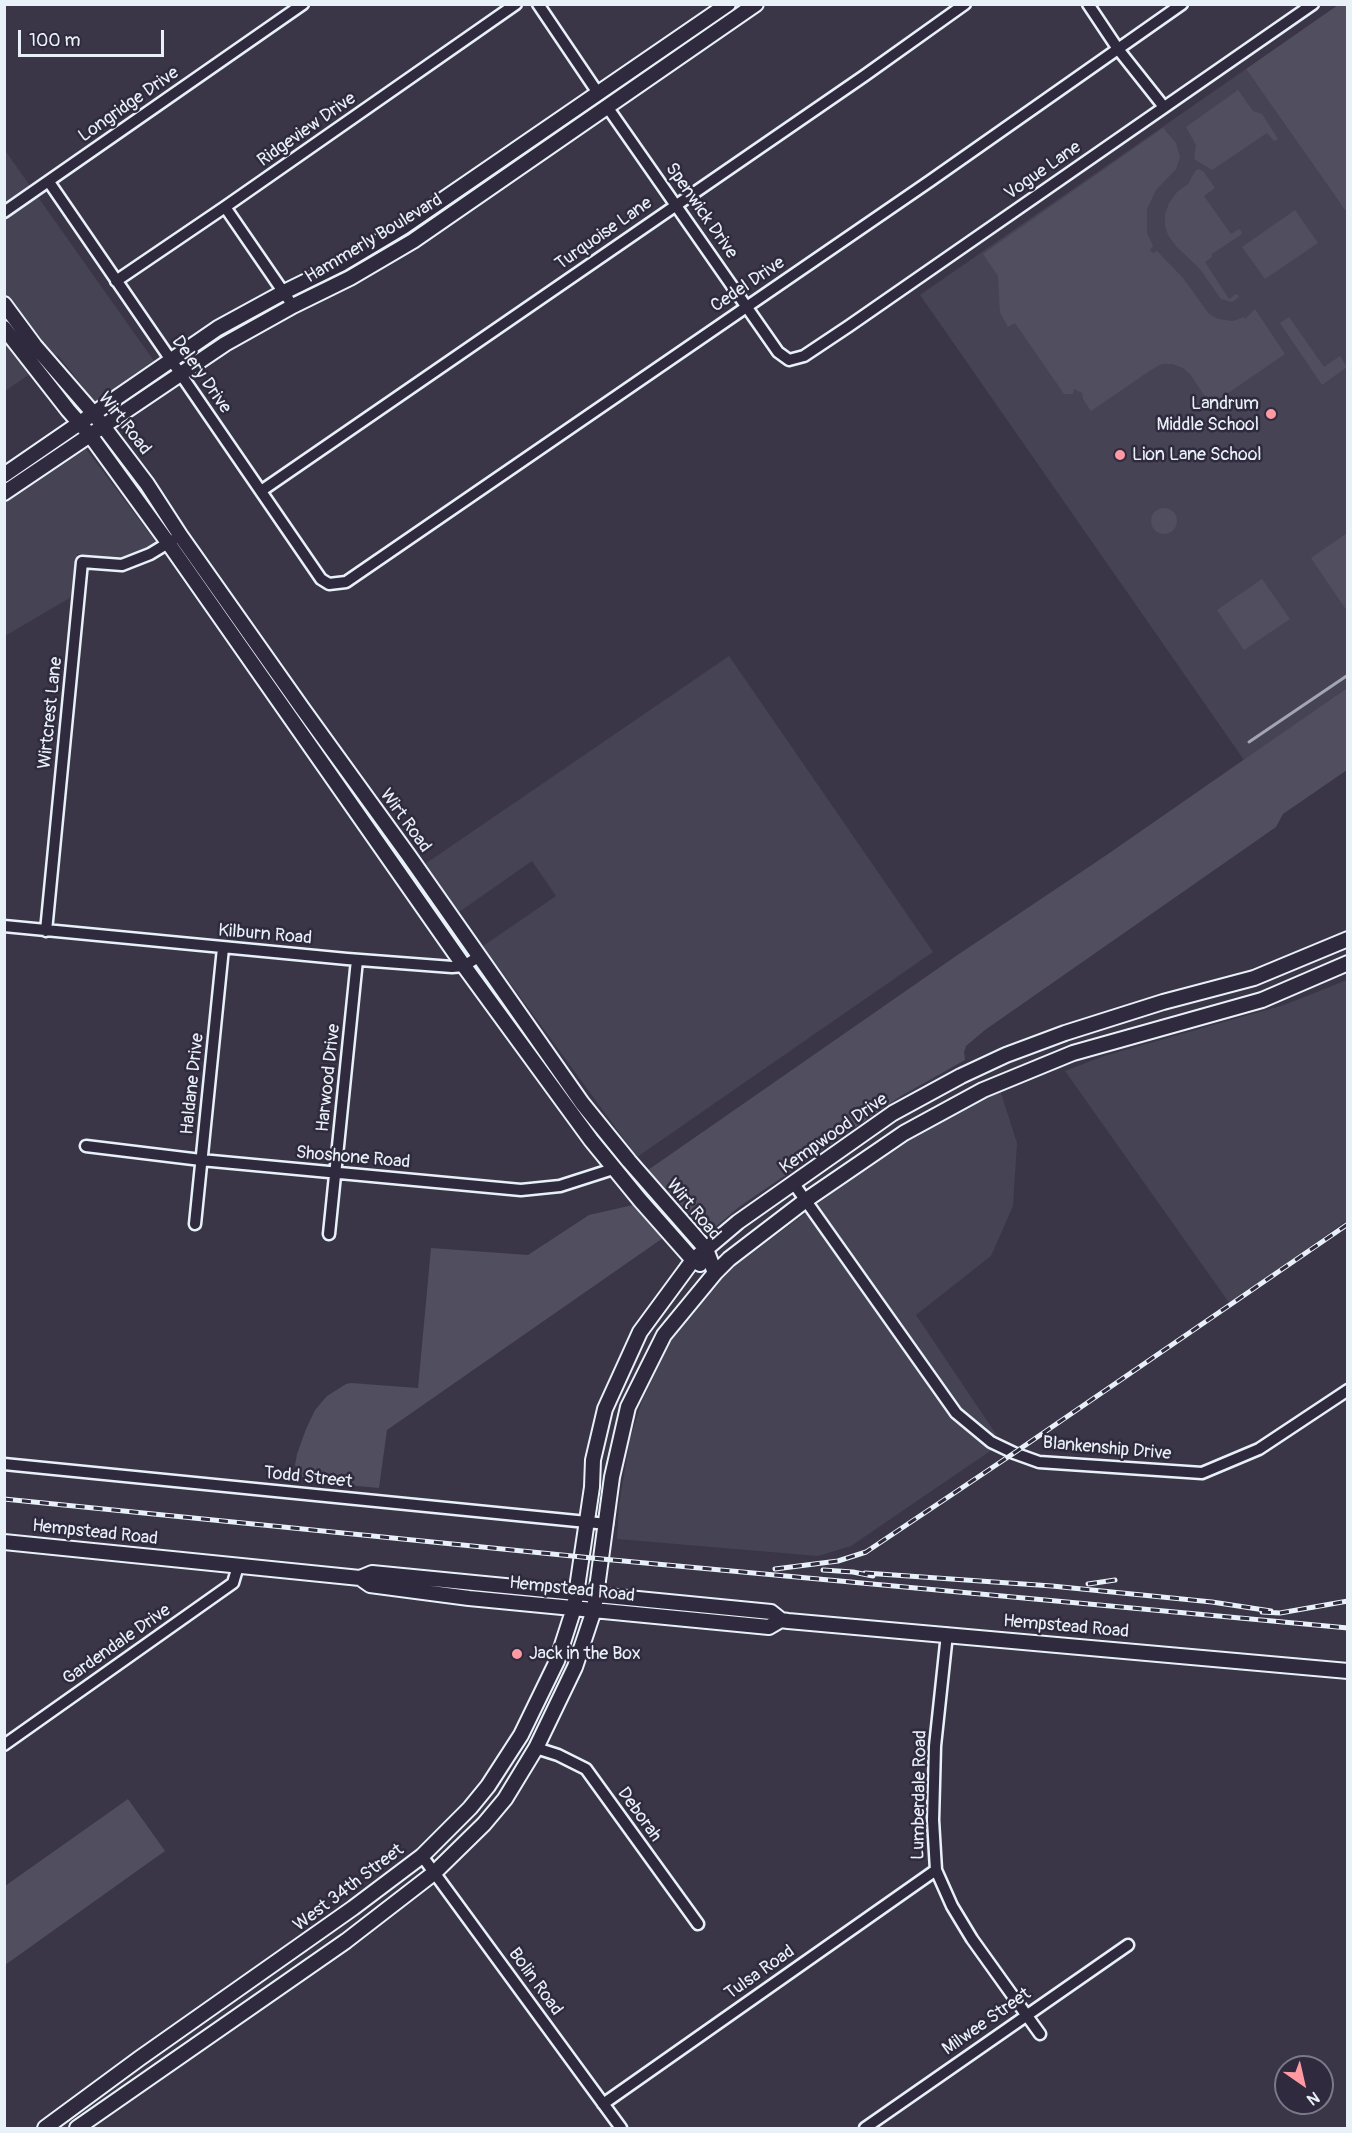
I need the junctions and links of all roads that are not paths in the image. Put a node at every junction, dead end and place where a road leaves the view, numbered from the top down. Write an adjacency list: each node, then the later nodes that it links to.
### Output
1 (303, 4): 17 (street, Longridge Drive)
2 (516, 4): 19 (street, Ridgeview Drive)
3 (538, 4): 13 (street)
4 (728, 4): 12 (main road, Hammerly Boulevard)
5 (756, 4): 10 (main road, Hammerly Boulevard)
6 (965, 4): 18 (street, Turquoise Lane)
7 (1088, 4): 11 (street)
8 (1182, 4): 11 (street, Cedel Drive)
9 (1313, 4): 14 (street, Vogue Lane)
10 (738, 9): 15 (main road, Hammerly Boulevard)
11 (1118, 49): 14 (street); 27 (street, Cedel Drive)
12 (648, 58): 13 (main road, Hammerly Boulevard); 15 (main road)
13 (598, 93): 16 (main road); 21 (main road, Hammerly Boulevard)
14 (1164, 107): 30 (street, Vogue Lane)
15 (608, 108): 16 (main road, Hammerly Boulevard); 18 (street, Spenwick Drive)
16 (562, 139): 22 (main road, Hammerly Boulevard)
17 (49, 182): 20 (street, Longridge Drive); 23 (street, Delery Drive)
18 (676, 204): 27 (street, Spenwick Drive); 36 (street, Turquoise Lane)
19 (225, 207): 23 (street, Ridgeview Drive); 24 (street)
20 (4, 212)
21 (426, 212): 22 (main road); 24 (main road, Hammerly Boulevard)
22 (435, 226): 26 (main road, Hammerly Boulevard)
23 (116, 281): 29 (street, Delery Drive)
24 (284, 292): 26 (street); 29 (main road, Hammerly Boulevard)
25 (4, 304): 32 (main road, Wirt Road)
26 (292, 306): 31 (main road, Hammerly Boulevard)
27 (747, 306): 30 (street, Spenwick Drive); 39 (street, Cedel Drive)
28 (4, 328): 34 (main road, Wirt Road)
29 (171, 360): 31 (street, Delery Drive); 32 (main road, Hammerly Boulevard)
30 (789, 360)
31 (180, 374): 33 (main road, Hammerly Boulevard); 36 (street, Delery Drive)
32 (94, 414): 33 (main road, Wirt Road); 34 (main road, Hammerly Boulevard)
33 (103, 425): 34 (main road, Hammerly Boulevard); 38 (main road, Wirt Road)
34 (85, 430): 35 (main road, Hammerly Boulevard); 37 (main road, Hammerly Boulevard); 38 (main road, Wirt Road)
35 (4, 475)
36 (261, 491): 39 (street, Delery Drive)
37 (4, 493)
38 (175, 539): 41 (street, Wirtcrest Lane); 44 (main road, Wirt Road); 47 (main road, Wirt Road)
39 (329, 584)
40 (4, 926): 41 (street)
41 (46, 931): 43 (street, Kilburn Road)
42 (1346, 944): 52 (main road, Kempwood Drive)
43 (223, 948): 45 (street, Kilburn Road); 49 (street, Haldane Drive)
44 (478, 957): 47 (street); 56 (main road, Wirt Road)
45 (357, 960): 47 (street, Kilburn Road); 51 (street, Harwood Drive)
46 (1347, 963): 53 (main road, Kempwood Drive)
47 (464, 966): 50 (main road, Wirt Road)
48 (86, 1146): 49 (street, Shoshone Road)
49 (201, 1160): 51 (street, Shoshone Road); 54 (street, Haldane Drive)
50 (613, 1169): 51 (street, Shoshone Road); 57 (main road, Wirt Road)
51 (336, 1173): 55 (street, Harwood Drive)
52 (794, 1184): 53 (street, Blankenship Drive); 56 (main road, Kempwood Drive)
53 (806, 1200): 58 (main road, Kempwood Drive); 60 (street, Blankenship Drive)
54 (195, 1224)
55 (329, 1234)
56 (706, 1249): 57 (main road, Kempwood Drive); 58 (main road, Wirt Road)
57 (693, 1260): 58 (main road, Wirt Road); 59 (main road, Kempwood Drive)
58 (715, 1273): 61 (main road, Kempwood Drive)
59 (615, 1386): 61 (main road); 63 (main road, Kempwood Drive)
60 (1347, 1390)
61 (635, 1393): 64 (main road, Kempwood Drive)
62 (4, 1464): 63 (street, Todd Street)
63 (586, 1521): 64 (street, Todd Street); 68 (main road, Kempwood Drive)
64 (607, 1524): 69 (main road, Kempwood Drive)
65 (4, 1542): 66 (main road, Hempstead Road)
66 (238, 1566): 67 (main road, Hempstead Road); 75 (street, Gardendale Drive)
67 (360, 1578): 68 (main road, Hempstead Road); 70 (main road, Hempstead Road)
68 (576, 1593): 69 (main road, Hempstead Road); 70 (main road, West 34th Street)
69 (597, 1595): 71 (main road); 72 (main road, Hempstead Road)
70 (574, 1608): 71 (main road, Hempstead Road); 77 (main road, West 34th Street)
71 (594, 1610): 72 (main road, Hempstead Road); 76 (main road)
72 (781, 1620): 73 (main road, Hempstead Road)
73 (947, 1634): 74 (main road, Hempstead Road); 78 (street, Lumberdale Road)
74 (1347, 1671)
75 (4, 1745)
76 (536, 1748): 79 (main road); 80 (street, Deborah)
77 (422, 1856): 79 (street, Bolin Road); 82 (main road, West 34th Street)
78 (936, 1870): 84 (street, Lumberdale Road); 86 (street, Tulsa Road)
79 (434, 1873): 83 (main road); 86 (street, Bolin Road)
80 (698, 1924)
81 (1128, 1945): 84 (street, Milwee Street)
82 (283, 1959): 83 (main road); 87 (main road, West 34th Street)
83 (294, 1977): 89 (main road)
84 (1027, 2014): 85 (street, Lumberdale Road); 91 (street, Milwee Street)
85 (1040, 2034)
86 (603, 2104): 90 (street, Bolin Road)
87 (63, 2123): 88 (main road, West 34th Street)
88 (45, 2128)
89 (77, 2128)
90 (621, 2128)
91 (865, 2128)

